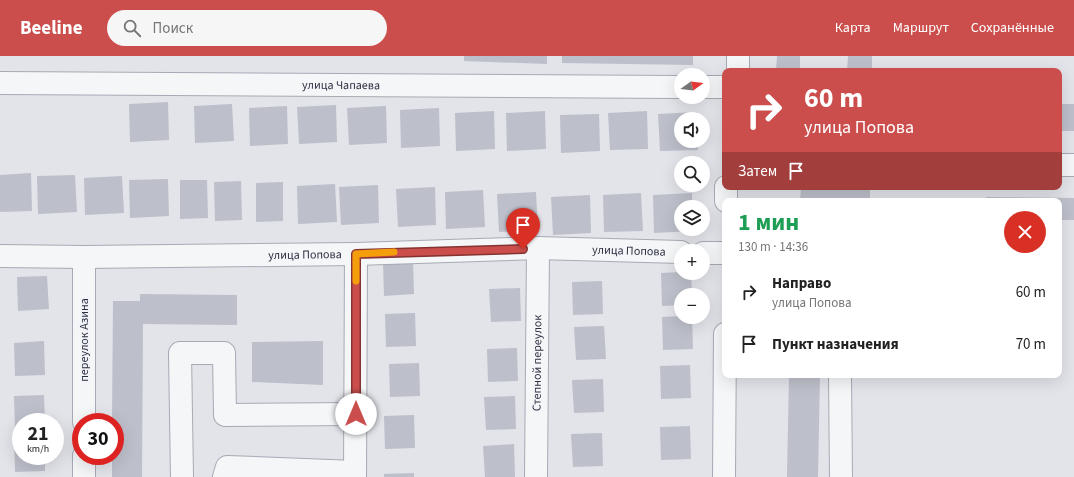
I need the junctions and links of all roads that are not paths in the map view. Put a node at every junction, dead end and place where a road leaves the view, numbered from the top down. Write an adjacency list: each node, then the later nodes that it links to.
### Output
1 (738, 56): 2 (street)
2 (738, 68)
3 (0, 84): 4 (street, улица Чапаева)
4 (674, 87)
5 (710, 87): 6 (street)
6 (722, 87)
7 (1062, 165): 8 (street)
8 (1074, 165)
9 (538, 248): 10 (street, улица Попова); 13 (street, улица Попова); 25 (street, Степной переулок)
10 (674, 252)
11 (710, 253): 12 (street)
12 (722, 253)
13 (356, 254): 15 (street, улица Попова); 19 (street)
14 (0, 256): 15 (street, улица Попова)
15 (84, 257): 18 (street, переулок Азина)
16 (725, 378): 26 (street)
17 (840, 378): 27 (street)
18 (84, 413)
19 (356, 414): 21 (street); 23 (street)
20 (84, 465): 22 (street)
21 (356, 474): 24 (street)
22 (84, 477)
23 (182, 477)
24 (224, 477)
25 (536, 477)
26 (724, 477)
27 (841, 477)

